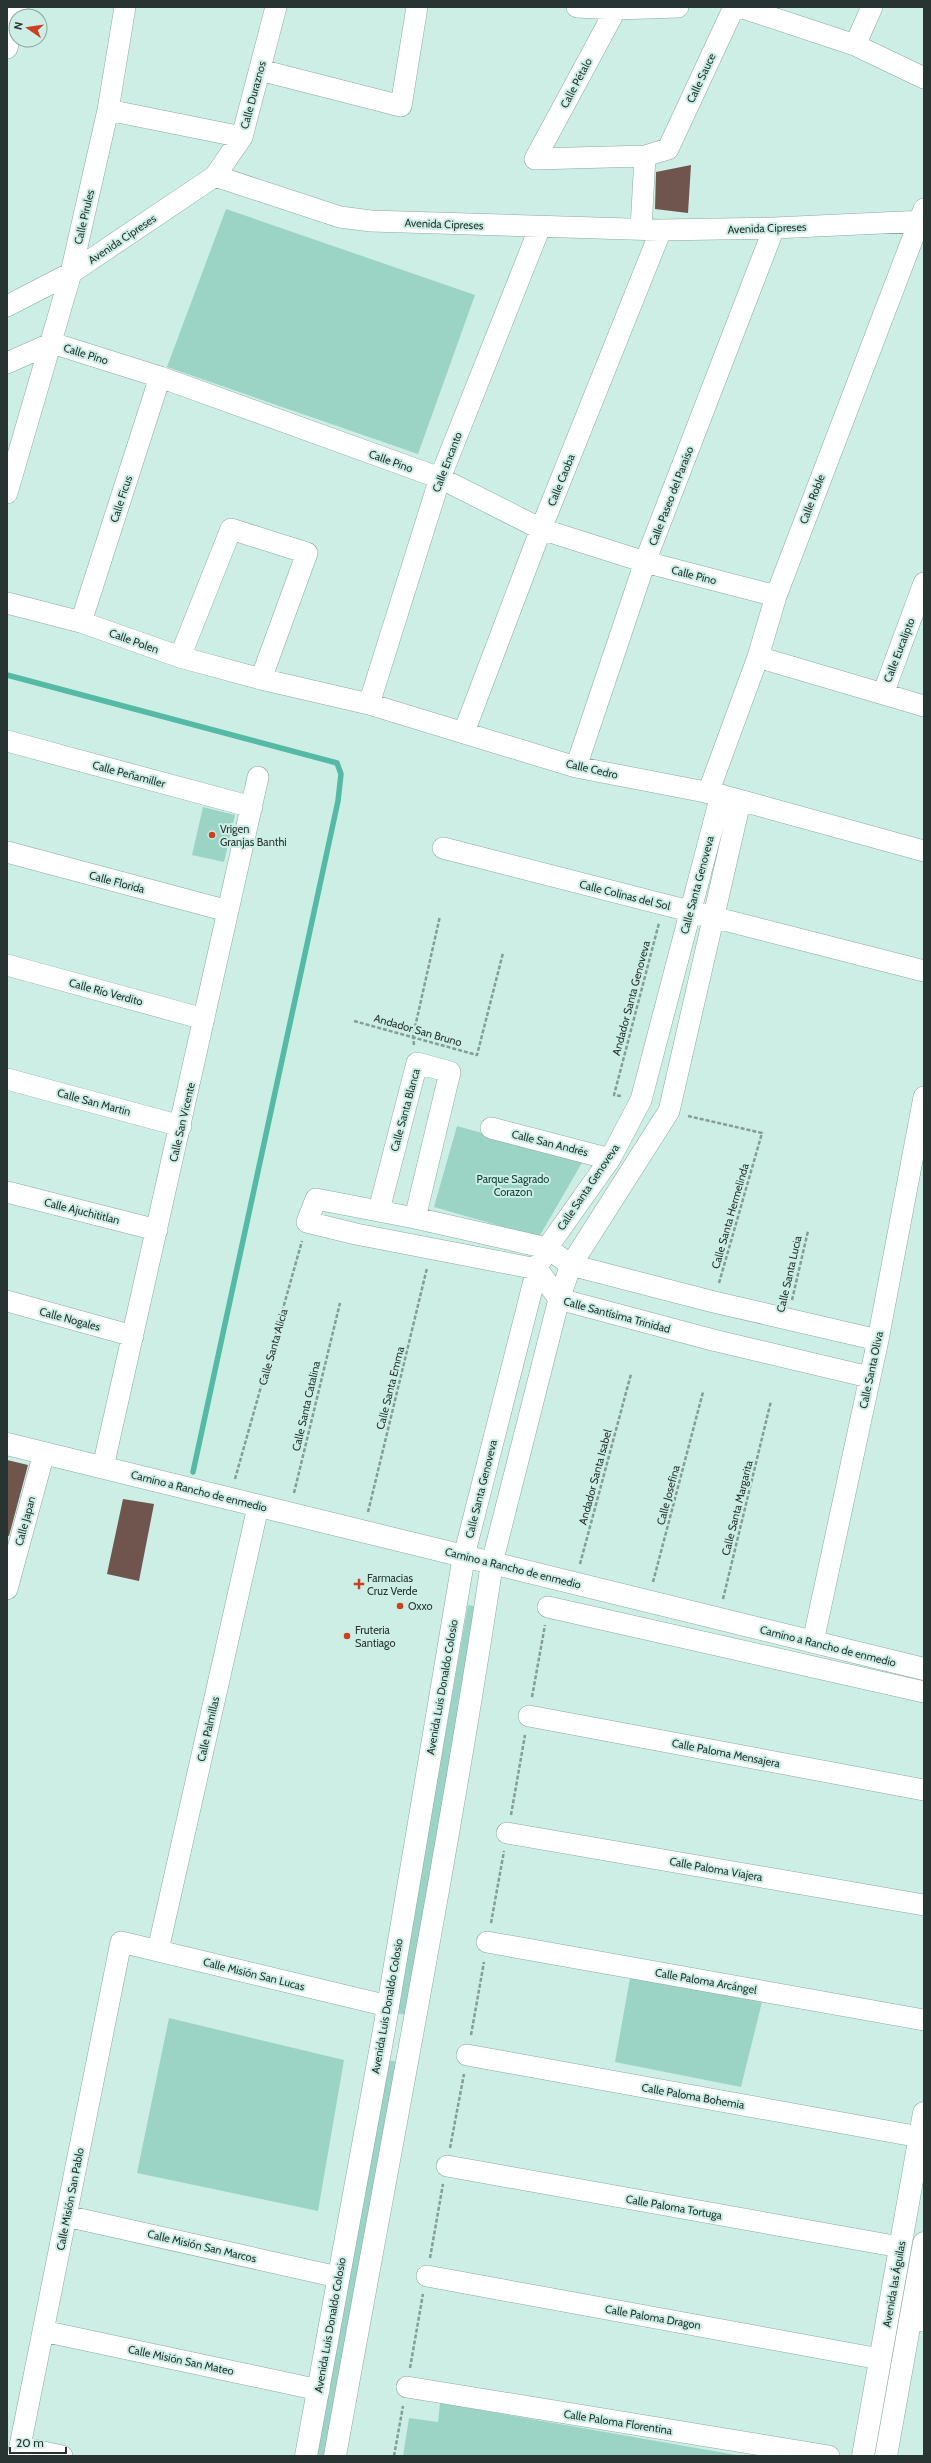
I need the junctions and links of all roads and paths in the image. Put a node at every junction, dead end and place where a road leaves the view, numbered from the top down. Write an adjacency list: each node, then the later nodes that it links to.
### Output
1 (17, 7): 12 (street)
2 (125, 7): 15 (street, Calle Pirules)
3 (276, 7): 13 (street, Calle Duraznos)
4 (417, 7): 13 (street)
5 (577, 7): 10 (street)
6 (678, 7): 10 (street)
7 (734, 7): 17 (street, Calle Sauce)
8 (740, 7): 11 (street)
9 (872, 7): 11 (street)
10 (616, 8): 17 (street, Calle Pétalo)
11 (854, 45): 14 (street)
12 (7, 48)
13 (260, 70): 16 (street, Calle Duraznos)
14 (924, 78)
15 (108, 110): 16 (street); 23 (street, Calle Pirules)
16 (242, 137): 18 (street, Calle Duraznos)
17 (645, 156): 22 (street, Calle Caoba)
18 (215, 176): 20 (street, Avenida Cipreses); 23 (street, Avenida Cipreses)
19 (922, 216): 21 (street, Avenida Cipreses); 33 (street, Calle Roble)
20 (540, 227): 22 (street, Avenida Cipreses); 28 (street, Calle Encanto)
21 (774, 228): 22 (street, Avenida Cipreses); 31 (street, Calle Paseo del Paraíso)
22 (651, 230): 30 (street, Calle Caoba)
23 (71, 273): 24 (street, Avenida Cipreses); 25 (street, Calle Pirules)
24 (7, 306)
25 (52, 343): 26 (street, Calle Pino); 27 (street, Calle Pino); 29 (street, Calle Pirules)
26 (7, 363)
27 (160, 377): 28 (street, Calle Pino); 35 (street, Calle Ficus)
28 (440, 478): 30 (street, Calle Pino); 40 (street, Calle Encanto)
29 (7, 493)
30 (541, 529): 31 (street, Calle Pino); 42 (street, Calle Caoba)
31 (645, 562): 33 (street, Calle Pino); 44 (street, Calle Paseo del Paraíso)
32 (924, 583): 39 (street, Calle Eucalipto)
33 (776, 596): 37 (street, Calle Roble)
34 (7, 603): 35 (street, Calle Polen)
35 (81, 622): 36 (street, Calle Polen)
36 (180, 657): 38 (street, Calle Polen); 38 (street)
37 (758, 657): 39 (street); 46 (street, Calle Roble)
38 (261, 679): 40 (street, Calle Cedro)
39 (883, 694): 41 (street)
40 (369, 704): 42 (street, Calle Cedro)
41 (924, 706)
42 (464, 732): 44 (street, Calle Cedro)
43 (7, 741): 47 (street, Calle Peñamiller)
44 (576, 767): 46 (street, Calle Cedro)
45 (258, 777): 47 (street, Calle San Vicente)
46 (723, 797): 49 (street, Calle Cedro); 53 (street, Calle Santa Genoveva); 55 (street, Calle Santa Genoveva)
47 (252, 807): 52 (street, Calle San Vicente)
48 (443, 848): 51 (street, Calle Colinas del Sol)
49 (924, 851)
50 (7, 852): 52 (street, Calle Florida)
51 (663, 904): 53 (street, Calle Colinas del Sol); 64 (path, Andador Santa Genoveva)
52 (228, 911): 59 (street, Calle San Vicente)
53 (690, 911): 55 (street, Calle Colinas del Sol); 69 (street, Calle Santa Genoveva)
54 (440, 916): 61 (path, Calle Santa Blanca)
55 (714, 917): 58 (street, Calle Colinas del Sol); 66 (street, Calle Santa Genoveva)
56 (503, 953): 61 (path, Andador San Bruno)
57 (7, 965): 59 (street, Calle Río Verdito)
58 (924, 971)
59 (204, 1019): 67 (street, Calle San Vicente)
60 (354, 1021): 61 (path, Andador San Bruno)
61 (413, 1036): 62 (path, Calle Santa Blanca)
62 (417, 1063): 71 (street, Calle Santa Blanca); 72 (street)
63 (7, 1079): 67 (street, Calle San Martin)
64 (614, 1095)
65 (924, 1097): 86 (street, Calle Santa Oliva)
66 (669, 1111): 78 (street, Calle Santa Genoveva); 82 (path, Calle Santa Hermelinda)
67 (181, 1126): 74 (street, Calle San Vicente)
68 (491, 1128): 69 (street, Calle San Andrés)
69 (610, 1159): 76 (street, Calle Santa Genoveva)
70 (7, 1192): 74 (street, Calle Ajuchititlan)
71 (379, 1210): 72 (street); 73 (street)
72 (415, 1218): 76 (street)
73 (307, 1222): 77 (street); 94 (path, Calle Santa Alicia)
74 (157, 1230): 85 (street, Calle San Vicente)
75 (808, 1231): 84 (path, Calle Santa Lucia)
76 (547, 1248): 78 (street); 79 (street, Calle Santa Genoveva)
77 (432, 1249): 79 (street); 97 (path, Calle Santa Emma)
78 (571, 1265): 80 (street, Calle Santa Genoveva); 82 (street)
79 (537, 1268): 80 (street, Calle Santísima Trinidad); 98 (street, Calle Santa Genoveva)
80 (559, 1299): 88 (street, Calle Santísima Trinidad); 99 (street, Calle Santa Genoveva)
81 (7, 1301): 85 (street, Calle Nogales)
82 (714, 1302): 84 (street)
83 (340, 1303): 96 (path, Calle Santa Catalina)
84 (787, 1320): 86 (street)
85 (133, 1336): 93 (street, Calle San Vicente)
86 (878, 1340): 88 (street, Calle Santa Oliva)
87 (630, 1374): 100 (path, Andador Santa Isabel)
88 (869, 1377): 105 (street, Calle Santa Oliva)
89 (703, 1392): 102 (path, Calle Josefina)
90 (772, 1401): 104 (path, Calle Santa Margarita)
91 (7, 1444): 92 (street, Camino a Rancho de enmedio)
92 (44, 1453): 93 (street, Camino a Rancho de enmedio); 101 (street, Calle Japan)
93 (103, 1467): 94 (street, Camino a Rancho de enmedio)
94 (229, 1499): 95 (street, Camino a Rancho de enmedio)
95 (258, 1507): 96 (street, Camino a Rancho de enmedio); 114 (street, Calle Palmillas)
96 (289, 1513): 97 (street, Camino a Rancho de enmedio)
97 (363, 1532): 98 (street, Camino a Rancho de enmedio)
98 (464, 1556): 99 (street, Camino a Rancho de enmedio); 115 (street, Avenida Luis Donaldo Colosio)
99 (492, 1563): 100 (street, Camino a Rancho de enmedio); 118 (street)
100 (575, 1584): 102 (street, Camino a Rancho de enmedio)
101 (7, 1589)
102 (648, 1601): 104 (street, Camino a Rancho de enmedio)
103 (548, 1607): 107 (street); 108 (path)
104 (719, 1619): 105 (street, Camino a Rancho de enmedio)
105 (813, 1642): 106 (street, Camino a Rancho de enmedio)
106 (924, 1669)
107 (924, 1692)
108 (529, 1716): 109 (street, Calle Paloma Mensajera); 110 (path)
109 (924, 1790)
110 (507, 1834): 111 (street, Calle Paloma Viajera); 113 (path)
111 (924, 1905)
112 (121, 1942): 114 (street, Calle Misión San Lucas); 123 (street, Calle Misión San Pablo)
113 (487, 1942): 116 (street, Calle Paloma Arcángel); 119 (path)
114 (158, 1950): 115 (street, Calle Misión San Lucas)
115 (388, 2006): 117 (street, Avenida Luis Donaldo Colosio)
116 (924, 2020)
117 (384, 2030): 118 (street); 127 (street, Avenida Luis Donaldo Colosio)
118 (413, 2036): 136 (street)
119 (467, 2055): 121 (street, Calle Paloma Bohemia); 122 (path)
120 (924, 2113): 121 (street, Avenida las Águilas)
121 (920, 2137): 125 (street, Avenida las Águilas)
122 (447, 2166): 125 (street, Calle Paloma Tortuga); 126 (path)
123 (66, 2216): 127 (street, Calle Misión San Marcos); 129 (street, Calle Misión San Pablo)
124 (924, 2242): 128 (street, Avenida las Águilas)
125 (900, 2247): 130 (street, Avenida las Águilas)
126 (427, 2276): 130 (street, Calle Paloma Dragon); 131 (path)
127 (338, 2277): 132 (street, Avenida Luis Donaldo Colosio)
128 (917, 2320): 140 (street, Avenida las Águilas)
129 (43, 2331): 132 (street, Calle Misión San Mateo); 133 (street, Calle Misión San Pablo)
130 (880, 2359): 139 (street, Avenida las Águilas)
131 (406, 2387): 137 (path); 138 (street, Calle Paloma Florentina)
132 (319, 2390): 135 (street, Avenida Luis Donaldo Colosio)
133 (19, 2452): 134 (street)
134 (62, 2456)
135 (306, 2456)
136 (334, 2456)
137 (394, 2456)
138 (829, 2456)
139 (863, 2456)
140 (886, 2456)

